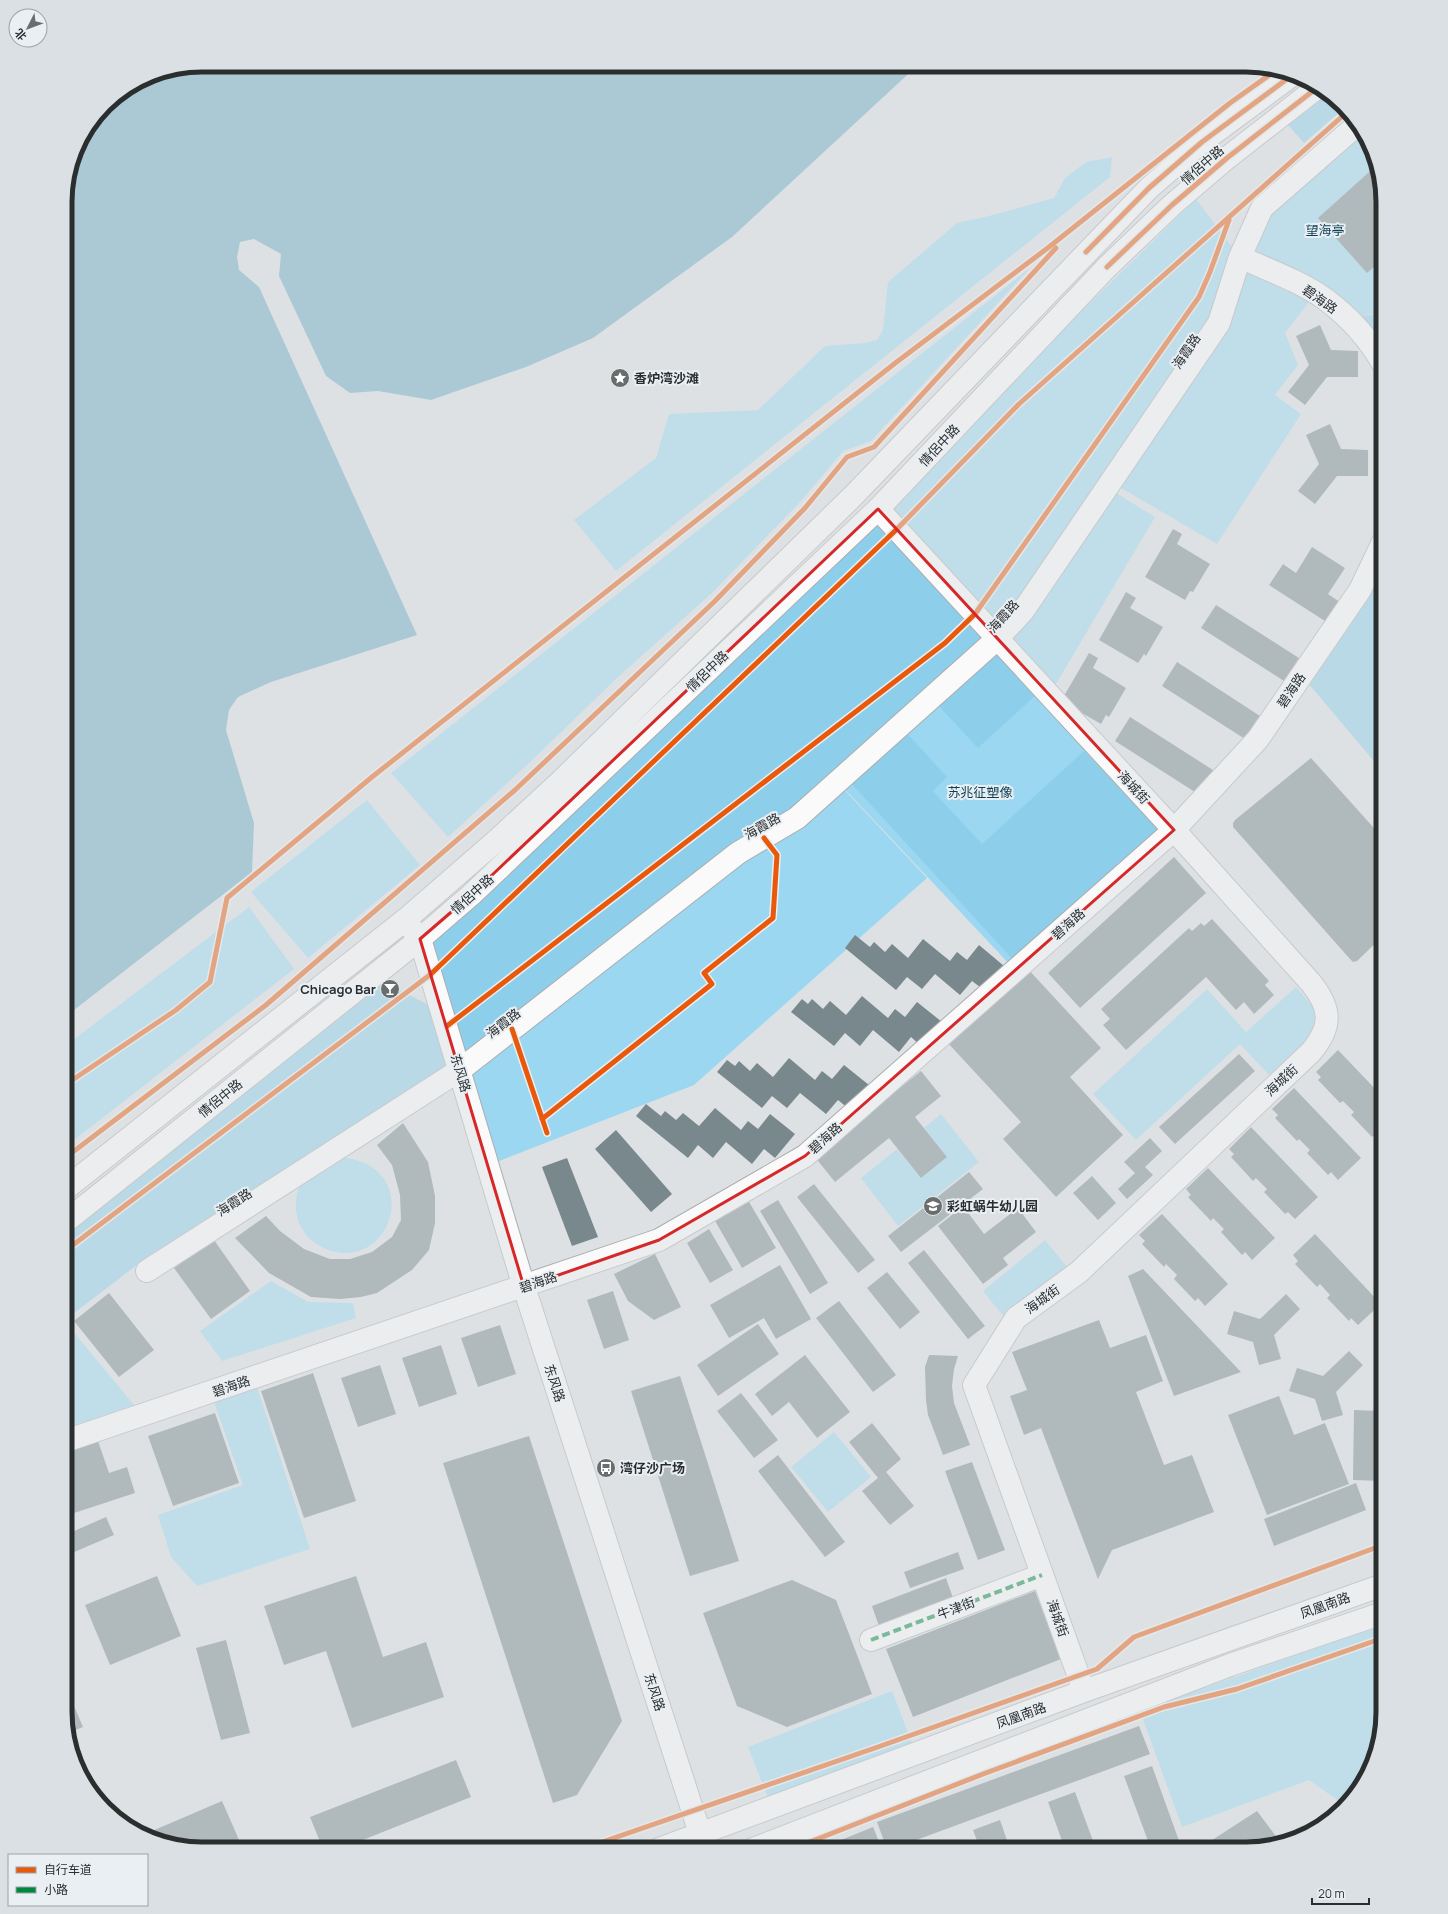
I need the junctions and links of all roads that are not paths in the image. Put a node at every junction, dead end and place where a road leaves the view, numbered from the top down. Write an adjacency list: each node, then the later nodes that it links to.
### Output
1 (1287, 79): 10 (main road, 情侶中路)
2 (1313, 91): 6 (main road, 情侶中路)
3 (1353, 128): 4 (main road, 海霞路)
4 (1240, 257): 5 (main road, 碧海路); 8 (main road, 海霞路)
5 (1376, 352)
6 (878, 509): 8 (main road, 海城街); 11 (main road, 情侶中路)
7 (1376, 557): 9 (main road, 碧海路)
8 (998, 639): 9 (main road, 海城街); 12 (main road, 海霞路)
9 (1174, 830): 16 (main road, 碧海路); 18 (main road, 海城街)
10 (405, 920): 11 (main road, 东风路); 13 (main road, 情侶中路)
11 (420, 939): 12 (main road, 东风路); 14 (main road, 情侶中路)
12 (460, 1070): 15 (main road, 海霞路); 16 (main road, 东风路)
13 (72, 1183)
14 (72, 1216)
15 (146, 1271)
16 (524, 1287): 17 (main road, 碧海路); 23 (main road, 东风路)
17 (72, 1439)
18 (1042, 1575): 21 (main road, 牛津街); 22 (main road, 海城街)
19 (1376, 1587): 22 (main road, 凤凰南路)
20 (1376, 1615): 24 (main road, 凤凰南路)
21 (870, 1640)
22 (1084, 1691): 23 (main road, 凤凰南路)
23 (703, 1842)
24 (771, 1842)

